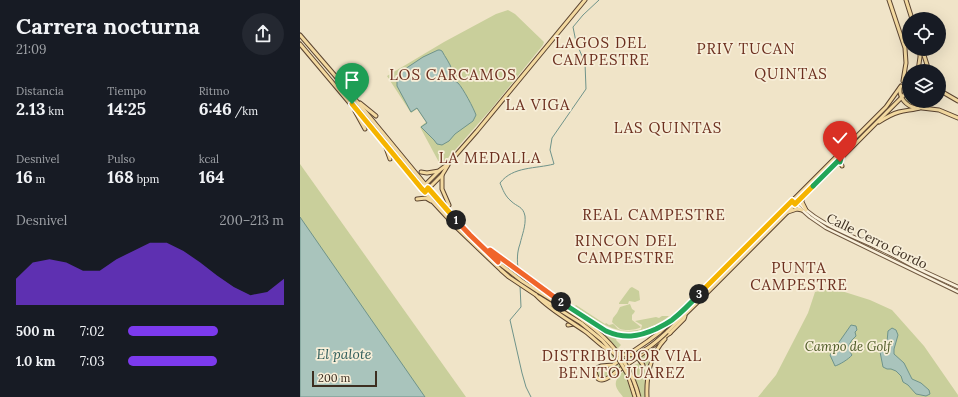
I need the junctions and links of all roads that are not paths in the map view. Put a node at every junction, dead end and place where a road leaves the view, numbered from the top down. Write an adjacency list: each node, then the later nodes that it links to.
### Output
1 (585, 0): 22 (main road)
2 (889, 0): 7 (main road)
3 (906, 0): 4 (main road)
4 (910, 12)
5 (300, 35): 11 (main road)
6 (300, 44): 13 (main road)
7 (906, 64)
8 (901, 86): 10 (main road); 33 (main road)
9 (946, 94): 12 (main road)
10 (902, 97): 17 (main road)
11 (354, 98): 15 (main road); 28 (main road)
12 (958, 101)
13 (352, 104): 18 (main road); 19 (main road)
14 (919, 108): 16 (main road); 17 (main road)
15 (376, 116)
16 (958, 118)
17 (875, 124): 20 (main road)
18 (365, 128)
19 (383, 142): 21 (main road); 30 (main road)
20 (841, 158): 23 (main road); 32 (main road)
21 (390, 160)
22 (448, 164): 24 (main road); 27 (main road)
23 (842, 166)
24 (440, 170): 25 (main road); 26 (main road)
25 (421, 172)
26 (434, 176): 27 (main road); 28 (main road)
27 (441, 177): 29 (main road); 38 (main road)
28 (426, 185): 29 (main road); 30 (main road)
29 (428, 188): 31 (main road); 43 (main road)
30 (422, 189): 31 (main road)
31 (425, 192): 36 (main road)
32 (802, 197): 37 (main road); 39 (main road)
33 (795, 198): 35 (main road); 37 (main road, Calle Cerro Gordo)
34 (417, 199): 36 (main road)
35 (792, 201): 37 (main road, Calle Cerro Gordo); 41 (main road)
36 (433, 202): 46 (main road)
37 (796, 203): 39 (main road, Calle Cerro Gordo); 40 (main road)
38 (449, 205)
39 (804, 210): 40 (main road); 44 (main road, Calle Cerro Gordo); 45 (main road, Calle Cerro Gordo)
40 (786, 213): 42 (main road)
41 (740, 254): 42 (main road); 48 (main road)
42 (741, 259): 50 (main road)
43 (498, 262): 47 (main road); 54 (main road, bridge)
44 (958, 287)
45 (958, 292)
46 (536, 295): 50 (main road, bridge); 55 (main road, bridge)
47 (574, 311): 48 (main road); 49 (main road)
48 (671, 321): 52 (main road)
49 (568, 325)
50 (669, 332): 51 (main road); 56 (main road)
51 (638, 358): 52 (main road); 52 (main road); 53 (main road)
52 (613, 364)
53 (643, 365)
54 (639, 396)
55 (635, 397)
56 (647, 397)

